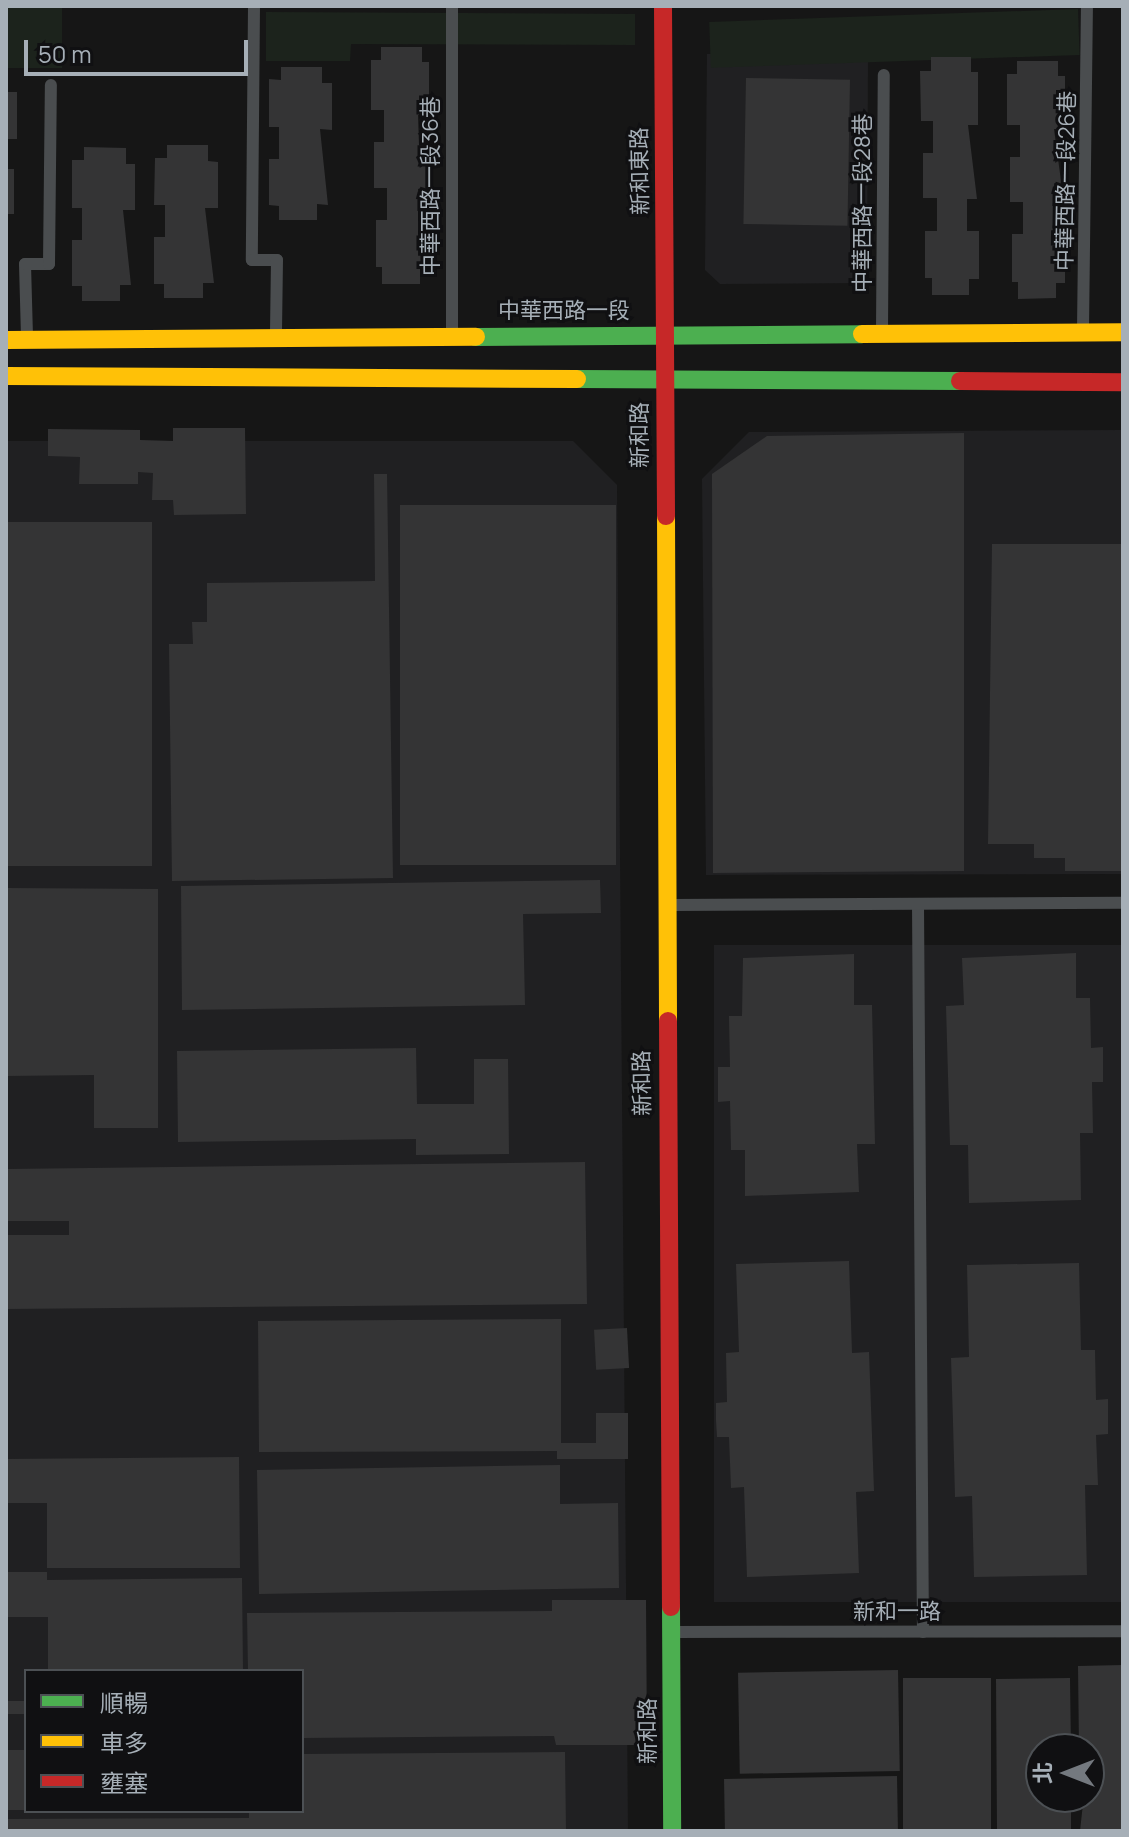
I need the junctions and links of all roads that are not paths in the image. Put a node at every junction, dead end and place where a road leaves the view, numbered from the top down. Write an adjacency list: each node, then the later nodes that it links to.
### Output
1 (254, 6): 12 (lane)
2 (452, 6): 10 (lane, 中華西路一段36巷)
3 (663, 6): 11 (main road, 新和東路)
4 (1087, 6): 7 (lane, 中華西路一段26巷)
5 (884, 75): 9 (lane, 中華西路一段28巷)
6 (51, 85): 14 (lane)
7 (1083, 332): 8 (main road, 中華西路一段); 9 (main road, 中華西路一段)
8 (1123, 332)
9 (882, 333): 11 (main road, 中華西路一段)
10 (453, 335): 11 (main road, 中華西路一段); 12 (main road, 中華西路一段)
11 (664, 335): 16 (main road, 新和路)
12 (276, 336): 14 (main road, 中華西路一段)
13 (6, 340): 14 (main road, 中華西路一段)
14 (27, 340)
15 (6, 376): 16 (main road)
16 (664, 380): 17 (main road); 20 (main road, 新和路)
17 (1123, 382)
18 (1123, 903): 19 (lane)
19 (918, 904): 20 (lane); 23 (lane)
20 (664, 905): 22 (main road, 新和路)
21 (1123, 1631): 23 (lane, 新和一路)
22 (671, 1632): 23 (lane, 新和一路); 24 (main road, 新和路)
23 (923, 1632)
24 (672, 1831)

